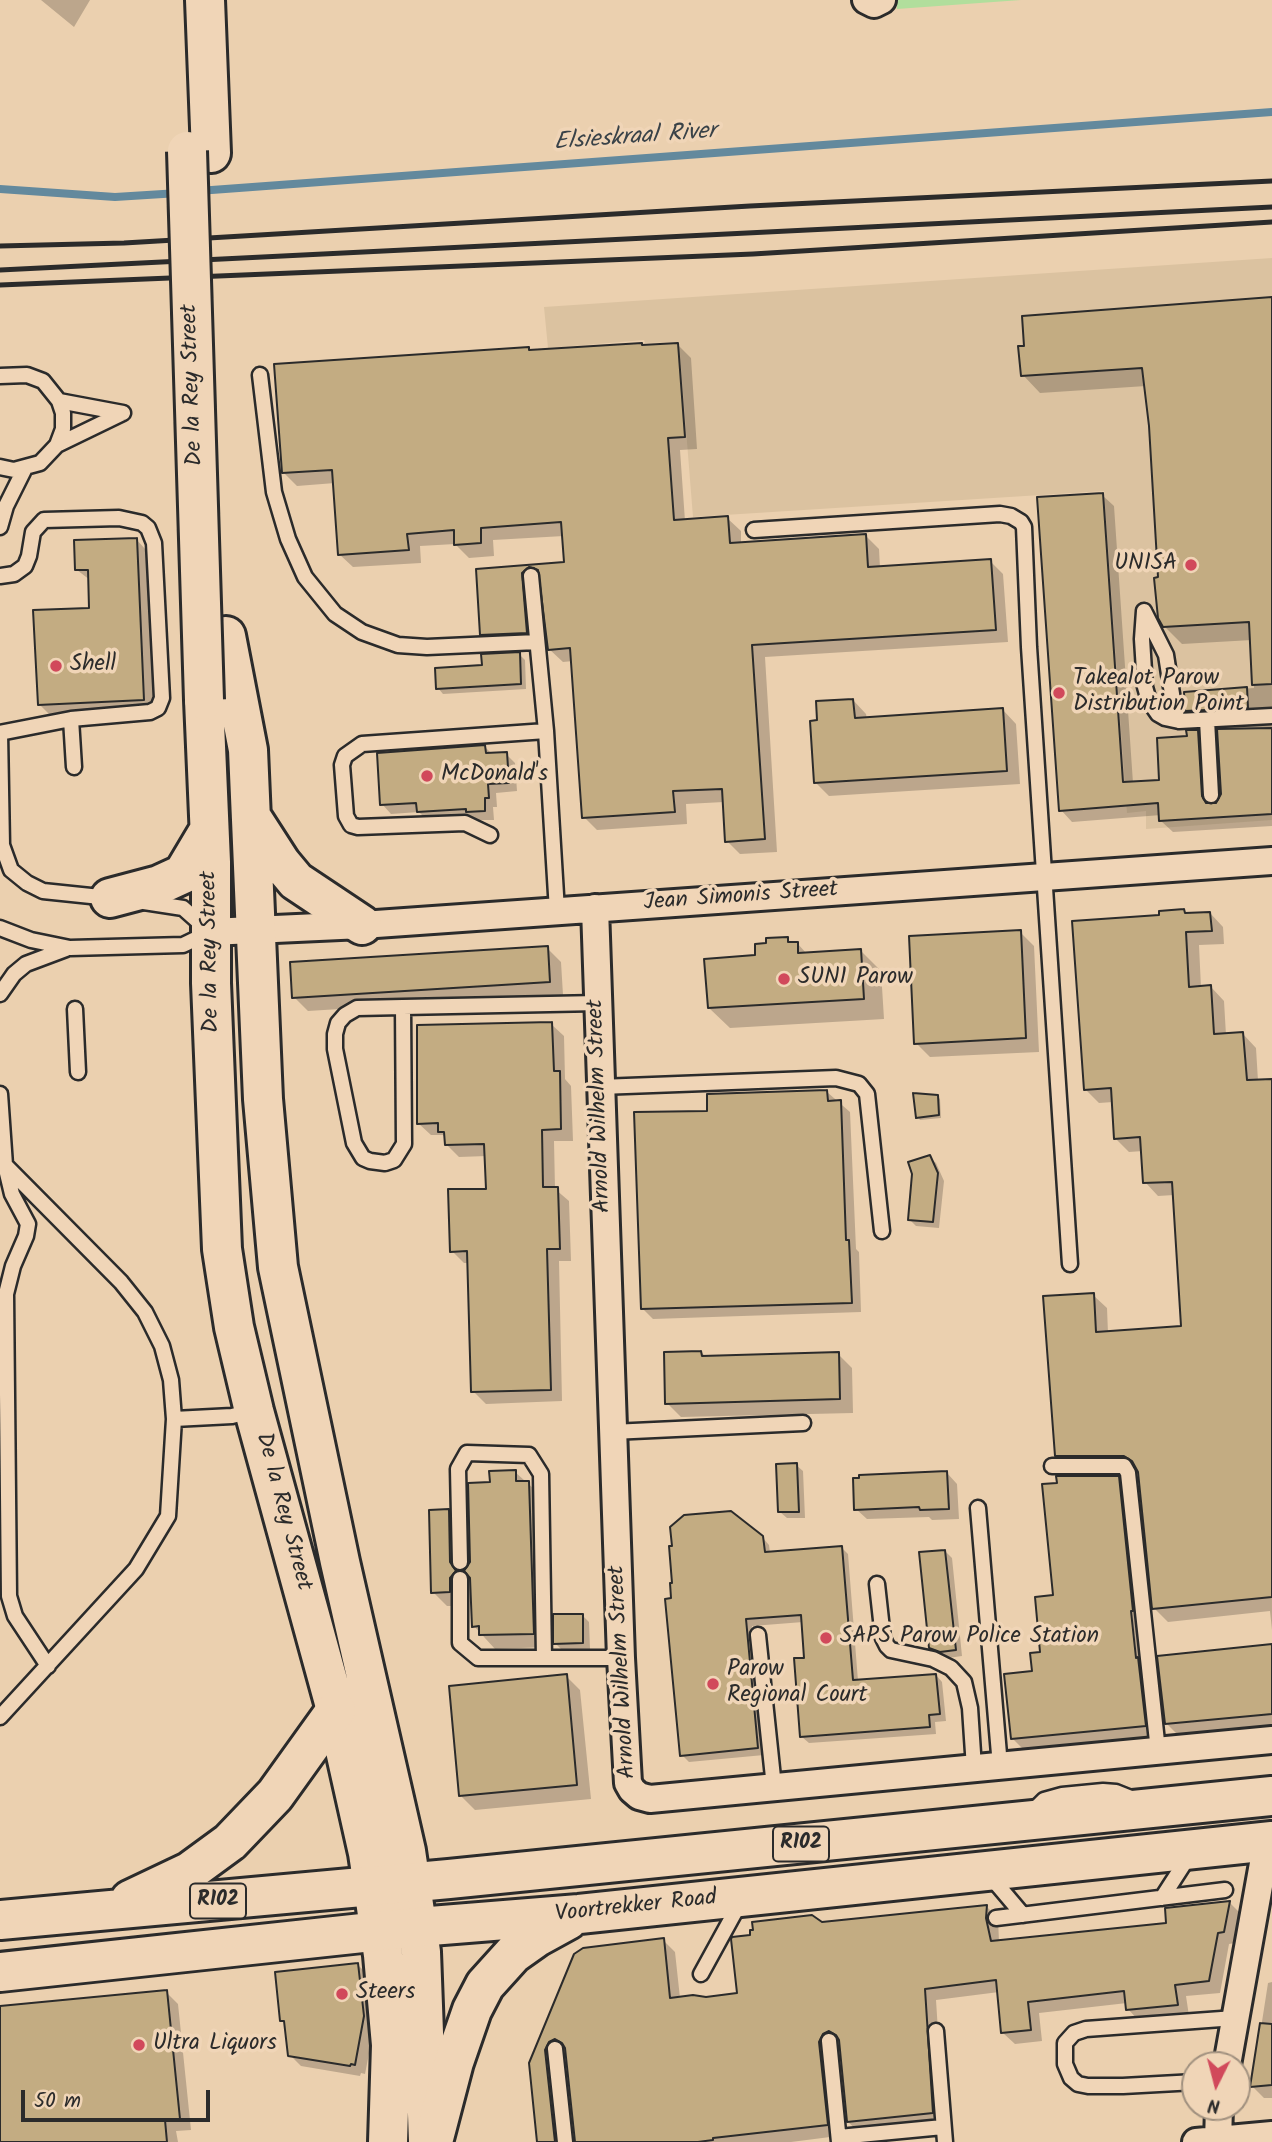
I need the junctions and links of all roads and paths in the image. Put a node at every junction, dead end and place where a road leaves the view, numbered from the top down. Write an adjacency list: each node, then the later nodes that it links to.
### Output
1 (182, 0): 5 (main road, De la Rey Street)
2 (205, 0): 5 (main road, De la Rey Street)
3 (866, 0): 4 (street)
4 (882, 0)
5 (199, 152): 28 (main road, De la Rey Street); 29 (main road, De la Rey Street, bridge)
6 (0, 366): 7 (lane)
7 (27, 375): 9 (lane); 10 (lane)
8 (260, 375): 19 (lane)
9 (0, 376)
10 (59, 401): 11 (lane); 11 (lane)
11 (57, 445): 13 (lane)
12 (0, 467): 13 (lane)
13 (25, 468): 14 (lane)
14 (3, 506): 15 (lane)
15 (0, 527)
16 (754, 530): 32 (lane)
17 (0, 576): 21 (lane)
18 (531, 576): 19 (lane)
19 (537, 642): 24 (lane)
20 (1272, 716): 22 (lane)
21 (71, 719): 25 (lane); 26 (lane)
22 (1207, 720): 23 (lane); 27 (lane)
23 (1179, 721): 23 (lane)
24 (546, 731): 30 (lane); 35 (lane)
25 (0, 733): 33 (lane)
26 (74, 767)
27 (1212, 795)
28 (253, 818): 36 (main road); 38 (main road, De la Rey Street)
29 (208, 832): 33 (main road); 39 (main road, De la Rey Street)
30 (490, 835)
31 (1272, 861): 32 (street, Jean Simonis Street)
32 (1044, 878): 34 (street, Jean Simonis Street); 51 (lane)
33 (110, 898): 39 (lane)
34 (595, 908): 35 (street, Jean Simonis Street); 42 (street, Arnold Wilhelm Street)
35 (557, 911): 36 (street, Jean Simonis Street)
36 (362, 925): 38 (street, Jean Simonis Street)
37 (0, 928): 40 (lane)
38 (255, 930): 39 (street, Jean Simonis Street); 48 (main road, De la Rey Street)
39 (210, 932): 40 (lane); 52 (main road, De la Rey Street)
40 (70, 948): 41 (lane)
41 (0, 994)
42 (598, 1003): 43 (lane); 46 (street, Arnold Wilhelm Street)
43 (403, 1007): 43 (lane)
44 (75, 1009): 45 (lane)
45 (78, 1072)
46 (600, 1087): 50 (lane); 55 (street, Arnold Wilhelm Street)
47 (0, 1094): 49 (lane)
48 (263, 1099): 52 (main road); 75 (main road, De la Rey Street)
49 (5, 1165): 53 (lane); 64 (lane)
50 (882, 1231)
51 (1070, 1264)
52 (254, 1411): 53 (lane); 65 (main road, De la Rey Street)
53 (174, 1419): 64 (lane)
54 (803, 1423): 55 (lane)
55 (612, 1432): 63 (street, Arnold Wilhelm Street)
56 (1052, 1466): 68 (lane)
57 (978, 1507): 69 (lane)
58 (460, 1562): 62 (lane)
59 (460, 1579): 62 (lane)
60 (877, 1584): 69 (lane)
61 (758, 1635): 70 (lane)
62 (544, 1658): 63 (lane)
63 (621, 1658): 70 (street, Arnold Wilhelm Street)
64 (48, 1666): 66 (lane)
65 (336, 1710): 76 (main road, De la Rey Street); 80 (main road)
66 (0, 1717)
67 (1272, 1740): 68 (street, Arnold Wilhelm Street)
68 (1158, 1751): 69 (street, Arnold Wilhelm Street)
69 (987, 1767): 70 (street, Arnold Wilhelm Street)
70 (774, 1787)
71 (1272, 1796): 75 (main road, Voortrekker Road / R102)
72 (1269, 1841): 73 (main road, Voortrekker Road / R102); 89 (street)
73 (1193, 1849): 74 (main road, Voortrekker Road / R102); 79 (lane)
74 (986, 1871): 78 (main road, Voortrekker Road / R102); 82 (lane)
75 (411, 1882): 76 (main road, Voortrekker Road / R102); 85 (main road, De la Rey Street)
76 (373, 1886): 80 (main road, Voortrekker Road / R102); 86 (main road, De la Rey Street)
77 (1225, 1890): 79 (lane)
78 (744, 1897): 81 (main road, Voortrekker Road / R102); 88 (lane)
79 (1162, 1898): 82 (lane)
80 (92, 1913): 84 (main road, Voortrekker Road / R102)
81 (579, 1914): 85 (main road, Voortrekker Road / R102); 102 (main road)
82 (1023, 1915): 83 (lane)
83 (996, 1918)
84 (0, 1920)
85 (418, 1927): 86 (main road, Voortrekker Road / R102); 102 (main road, De la Rey Street)
86 (380, 1931): 87 (main road, Voortrekker Road / R102); 101 (main road, De la Rey Street)
87 (0, 1972)
88 (701, 1974)
89 (1235, 2018): 93 (street); 94 (lane)
90 (936, 2031): 96 (lane)
91 (829, 2041): 99 (lane)
92 (555, 2049): 103 (lane)
93 (1229, 2051)
94 (1181, 2083)
95 (1216, 2121): 100 (street)
96 (944, 2134): 98 (lane)
97 (1272, 2135): 100 (street)
98 (894, 2137): 99 (lane)
99 (839, 2140)
100 (1211, 2141)
101 (388, 2142)
102 (431, 2142)
103 (565, 2142)

